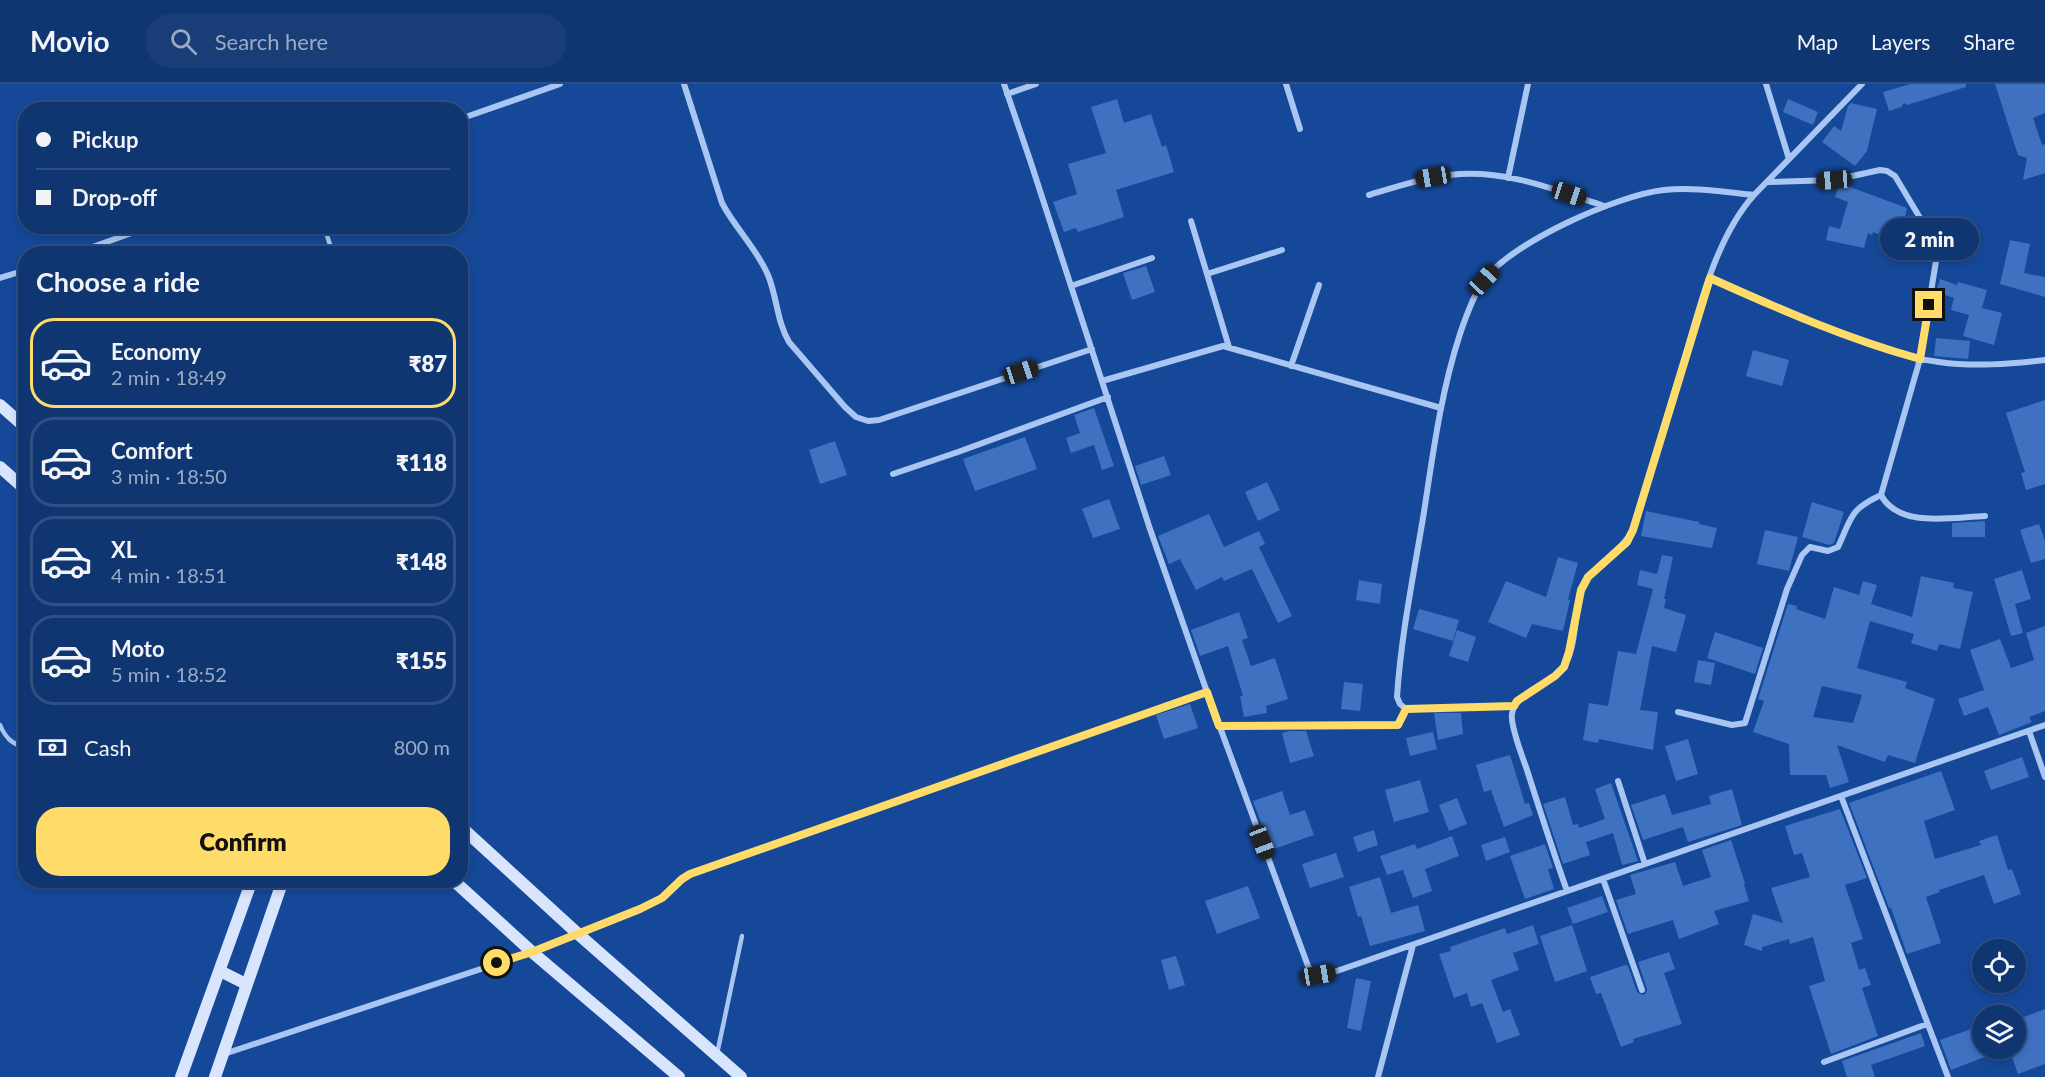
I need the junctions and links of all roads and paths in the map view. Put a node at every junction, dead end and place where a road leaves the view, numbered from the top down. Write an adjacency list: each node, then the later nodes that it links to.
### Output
1 (560, 84): 10 (street)
2 (684, 84): 30 (street)
3 (1004, 84): 9 (street)
4 (1036, 84): 9 (street)
5 (1286, 84): 11 (street)
6 (1528, 84): 13 (street)
7 (1766, 84): 12 (street)
8 (1862, 84): 12 (street)
9 (1007, 94): 28 (street)
10 (468, 115)
11 (1300, 129)
12 (1789, 159): 14 (street)
13 (1508, 178): 15 (street); 17 (street)
14 (1769, 182): 16 (street); 31 (street)
15 (1369, 195)
16 (1754, 195): 17 (street); 26 (street)
17 (1605, 206): 37 (street)
18 (1191, 221): 24 (street)
19 (129, 234): 20 (street)
20 (95, 246)
21 (1282, 250): 24 (street)
22 (1152, 258): 28 (street)
23 (18, 272): 25 (street)
24 (1207, 274): 29 (street)
25 (0, 278)
26 (1710, 278): 31 (street); 45 (street)
27 (1319, 285): 33 (street)
28 (1071, 286): 30 (street)
29 (1229, 347): 33 (street); 34 (street)
30 (1092, 349): 34 (street)
31 (1920, 359): 32 (street); 42 (street)
32 (2045, 360)
33 (1291, 366): 37 (street)
34 (1102, 381): 35 (street)
35 (1108, 397): 40 (street); 44 (street)
36 (0, 405): 38 (street)
37 (1441, 408): 46 (street)
38 (18, 422)
39 (0, 467): 41 (street)
40 (893, 474)
41 (18, 483)
42 (1881, 495): 43 (street); 47 (street)
43 (1985, 516)
44 (1207, 692): 50 (street); 63 (street)
45 (1514, 706): 46 (street); 62 (street)
46 (1406, 709): 50 (street)
47 (1678, 712)
48 (0, 725): 52 (lane)
49 (2045, 725): 51 (street)
50 (1219, 726): 65 (street)
51 (2029, 731): 53 (street); 55 (street)
52 (18, 744)
53 (2045, 777)
54 (1618, 781): 57 (street)
55 (1841, 796): 57 (street); 70 (street)
56 (468, 833): 63 (street)
57 (1645, 864): 58 (street)
58 (1603, 879): 62 (street); 69 (street)
59 (249, 888): 67 (street)
60 (280, 888): 68 (street)
61 (462, 888): 66 (street)
62 (1567, 891): 65 (street)
63 (577, 933): 66 (street); 72 (street)
64 (742, 936): 72 (lane)
65 (1413, 945): 78 (street)
66 (532, 952): 71 (street); 76 (street)
67 (220, 970): 68 (street); 74 (street)
68 (246, 984): 71 (street)
69 (1642, 990)
70 (1927, 1024): 73 (street); 79 (street)
71 (223, 1054): 75 (street)
72 (717, 1055): 77 (street)
73 (1824, 1062)
74 (181, 1077)
75 (215, 1077)
76 (680, 1077)
77 (741, 1077)
78 (1378, 1077)
79 (1948, 1077)

